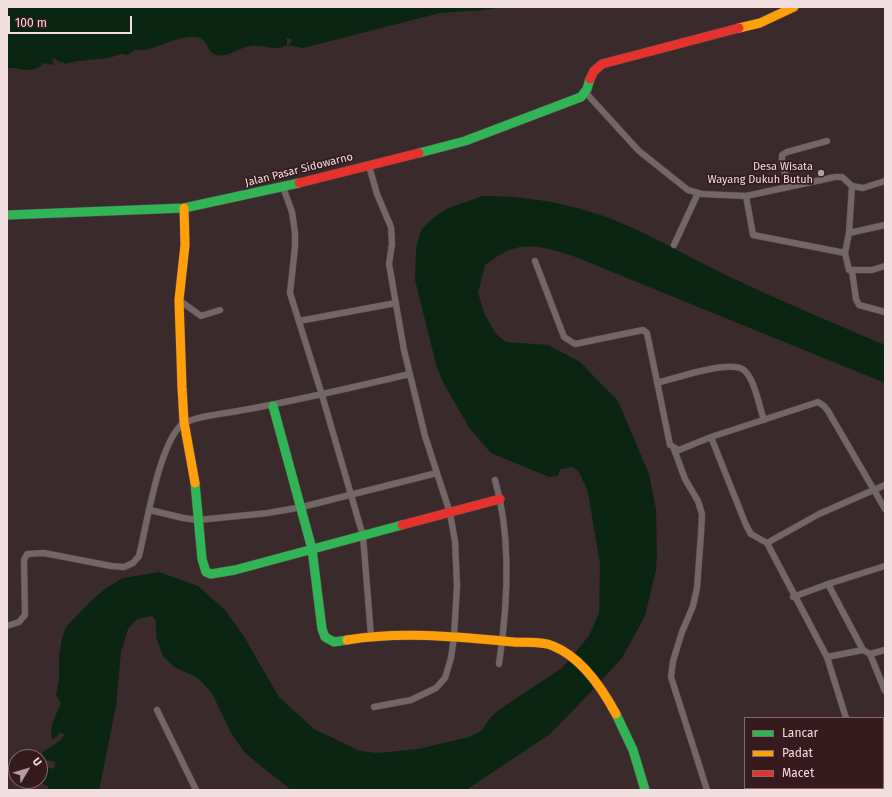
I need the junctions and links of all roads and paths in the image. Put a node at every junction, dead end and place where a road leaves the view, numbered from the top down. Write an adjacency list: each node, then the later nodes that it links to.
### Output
1 (794, 7): 2 (street)
2 (586, 93): 4 (street, Jalan Pasar Sidowarno); 9 (street)
3 (827, 141): 6 (street)
4 (369, 166): 8 (street, Jalan Pasar Sidowarno); 21 (street)
5 (885, 181): 7 (street)
6 (788, 186): 7 (street); 10 (street)
7 (852, 186): 14 (street)
8 (284, 187): 11 (street, Jalan Pasar Sidowarno); 24 (street)
9 (698, 193): 10 (street); 15 (street)
10 (746, 196): 16 (street)
11 (184, 208): 12 (street, Jalan Pasar Sidowarno); 20 (street)
12 (7, 215)
13 (885, 225): 14 (street)
14 (849, 233): 16 (street)
15 (674, 245)
16 (845, 253): 19 (street)
17 (535, 261): 26 (street)
18 (885, 266): 19 (street)
19 (852, 271): 23 (street)
20 (179, 300): 22 (street); 30 (street)
21 (396, 303): 24 (street); 25 (street)
22 (220, 310)
23 (885, 312)
24 (299, 321): 27 (street)
25 (410, 374): 27 (street); 33 (street)
26 (657, 383): 29 (street); 32 (street)
27 (322, 395): 28 (street); 37 (street)
28 (273, 406): 30 (street); 39 (street)
29 (764, 420): 31 (street); 36 (street)
30 (184, 422): 41 (street); 43 (street)
31 (711, 437): 32 (street); 45 (street)
32 (674, 449): 65 (street)
33 (437, 473): 37 (street); 42 (street)
34 (495, 480): 38 (street)
35 (885, 485): 36 (street)
36 (874, 488): 40 (street); 45 (street)
37 (350, 494): 39 (street); 44 (street)
38 (500, 499): 42 (street); 53 (street)
39 (302, 507): 43 (street); 46 (street)
40 (885, 509)
41 (150, 510): 43 (street); 50 (street)
42 (450, 513): 44 (street); 52 (street)
43 (198, 520): 46 (street)
44 (362, 536): 46 (street); 51 (street)
45 (767, 543): 49 (street)
46 (312, 549): 51 (street)
47 (885, 566): 48 (street)
48 (828, 584): 49 (street); 54 (street)
49 (794, 597): 57 (street)
50 (7, 626)
51 (371, 636): 52 (street)
52 (454, 637): 53 (street); 60 (street)
53 (503, 642): 58 (street); 64 (street)
54 (863, 650): 56 (street); 57 (street)
55 (885, 650): 56 (street)
56 (870, 654): 59 (street)
57 (826, 657): 62 (street)
58 (499, 664)
59 (885, 691)
60 (374, 708)
61 (157, 710): 63 (street)
62 (846, 717)
63 (196, 790)
64 (645, 790)
65 (707, 790)

